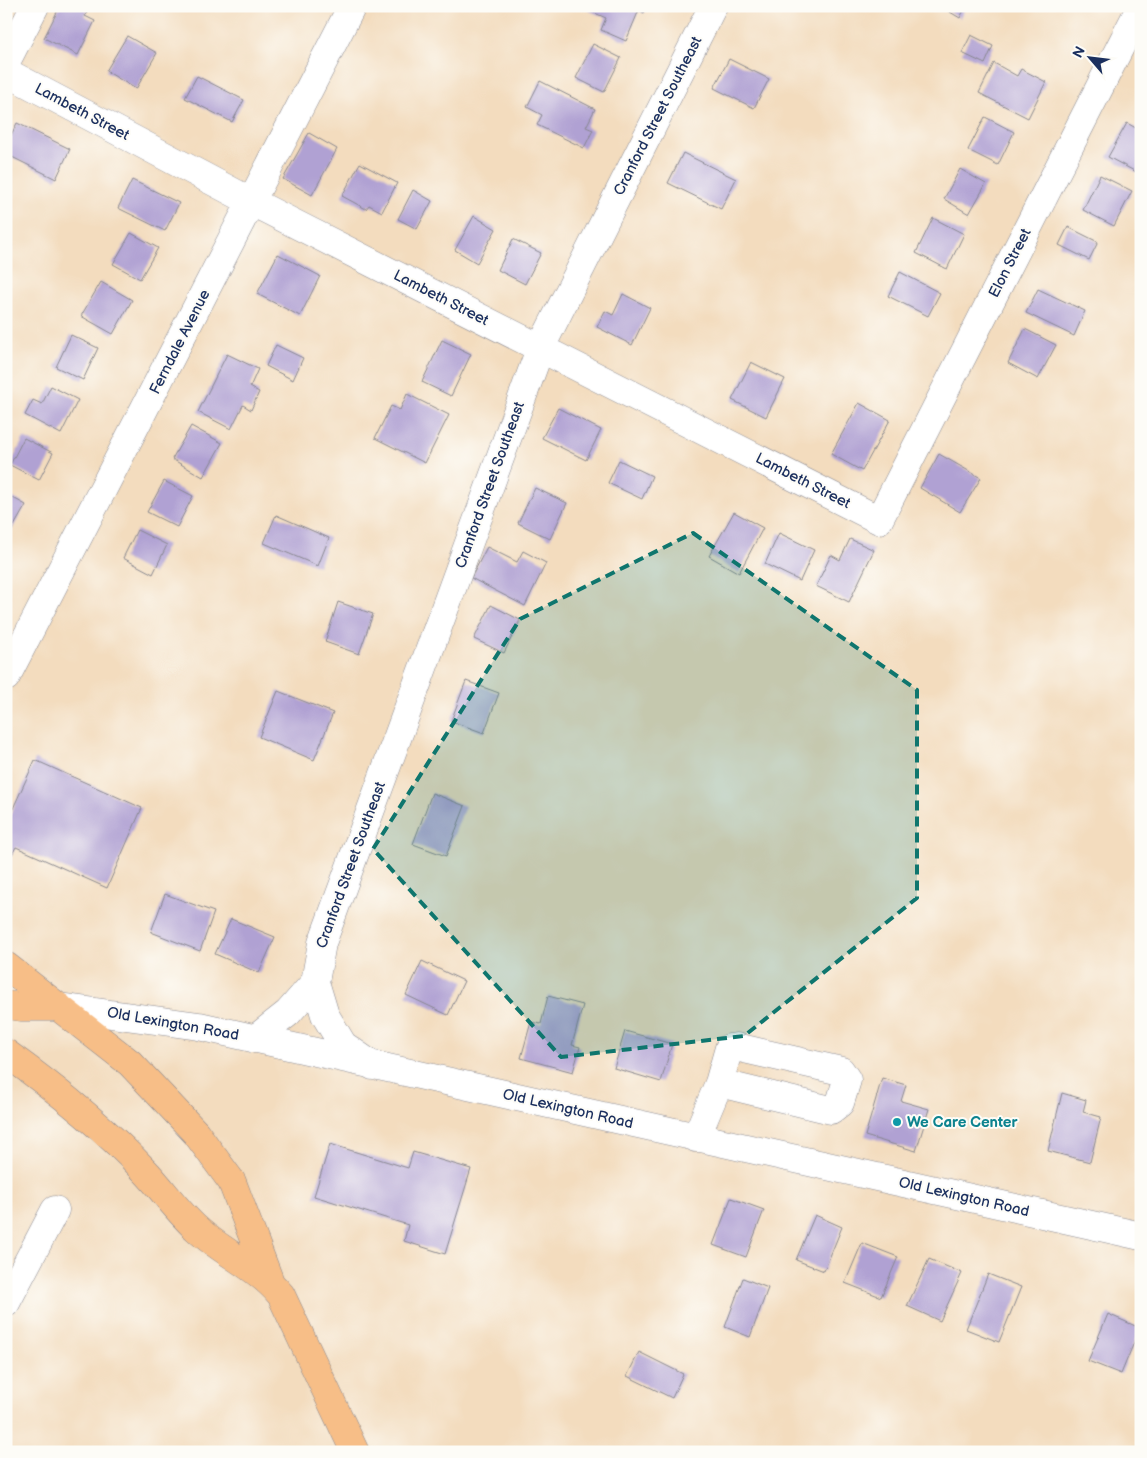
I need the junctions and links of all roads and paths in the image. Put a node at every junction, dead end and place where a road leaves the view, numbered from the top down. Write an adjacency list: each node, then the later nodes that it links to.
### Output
1 (35, 6): 5 (street)
2 (352, 6): 7 (street, Ferndale Avenue)
3 (713, 6): 8 (street, Cranford Street Southeast)
4 (1141, 6): 9 (street, Elon Street)
5 (6, 62)
6 (6, 72): 7 (street, Lambeth Street)
7 (252, 202): 8 (street, Lambeth Street); 10 (street, Ferndale Avenue)
8 (540, 349): 9 (street, Lambeth Street); 12 (street, Cranford Street Southeast)
9 (879, 520)
10 (6, 677)
11 (6, 966): 14 (main road, Old Lexington Road)
12 (314, 982): 15 (street, Cranford Street Southeast); 17 (street)
13 (6, 1005): 14 (main road)
14 (59, 1006): 15 (street, Old Lexington Road); 22 (main road)
15 (255, 1039): 17 (street, Old Lexington Road)
16 (6, 1053): 22 (main road)
17 (373, 1066): 19 (street, Old Lexington Road)
18 (719, 1083): 19 (street)
19 (696, 1138): 21 (street, Old Lexington Road)
20 (55, 1210): 23 (street)
21 (1141, 1236)
22 (270, 1282): 24 (main road)
23 (6, 1303)
24 (355, 1452)

